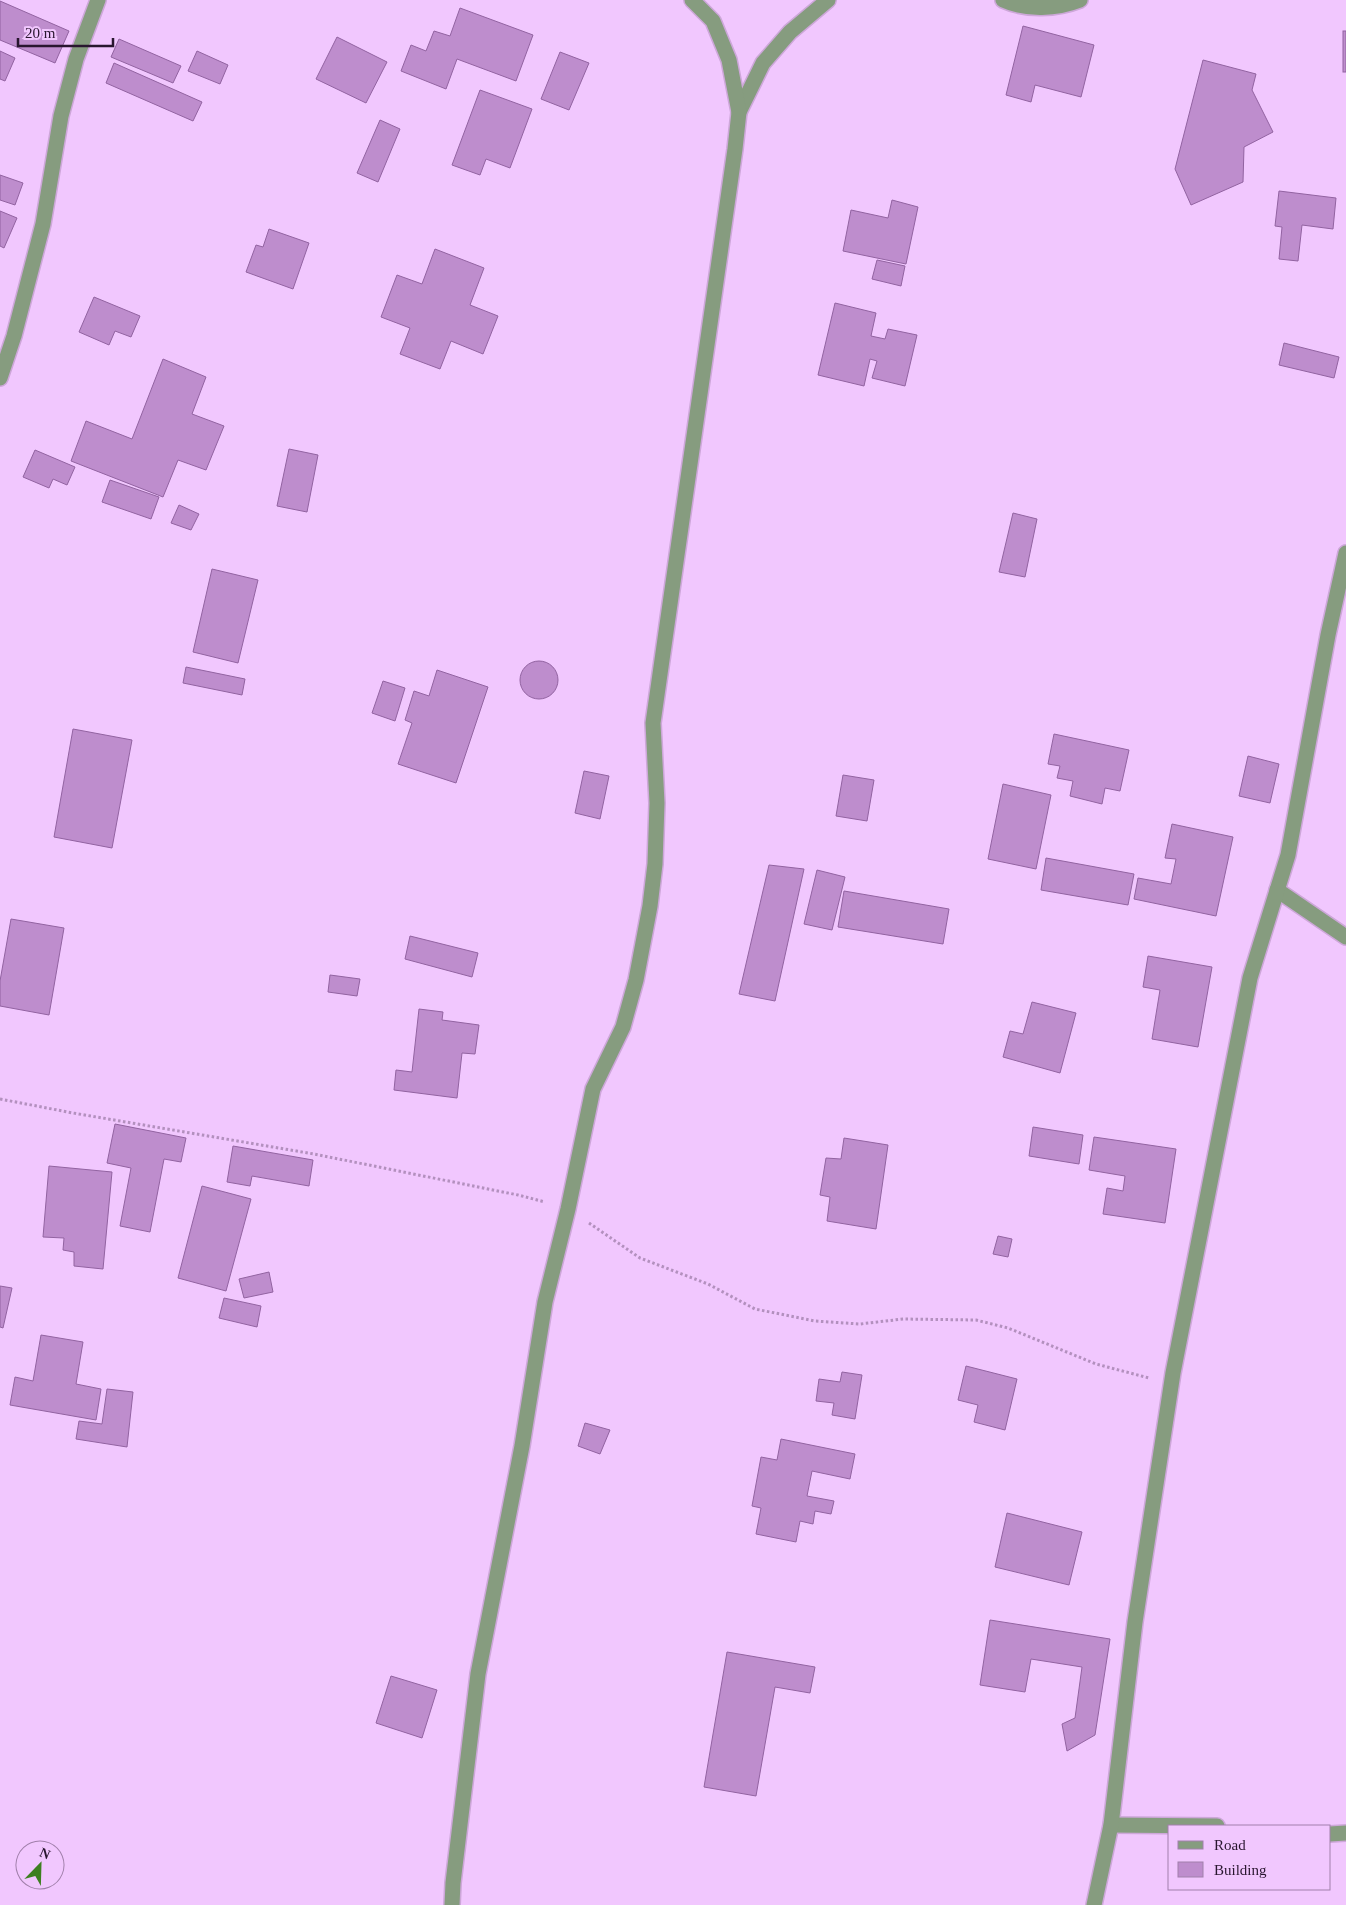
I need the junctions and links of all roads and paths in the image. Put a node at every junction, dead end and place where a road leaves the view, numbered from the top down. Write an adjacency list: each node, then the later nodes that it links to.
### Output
1 (98, 0): 7 (street)
2 (692, 0): 6 (street)
3 (828, 0): 6 (street)
4 (1003, 0): 5 (street)
5 (1080, 0)
6 (739, 112): 12 (street)
7 (0, 378)
8 (1346, 553): 9 (street)
9 (1277, 890): 10 (street); 13 (street)
10 (1346, 937)
11 (0, 1099): 12 (path)
12 (568, 1209): 13 (path); 18 (street)
13 (1171, 1384): 14 (street)
14 (1111, 1825): 15 (street); 19 (street)
15 (1168, 1826)
16 (1346, 1833): 17 (street)
17 (1331, 1834)
18 (452, 1905)
19 (1094, 1905)

